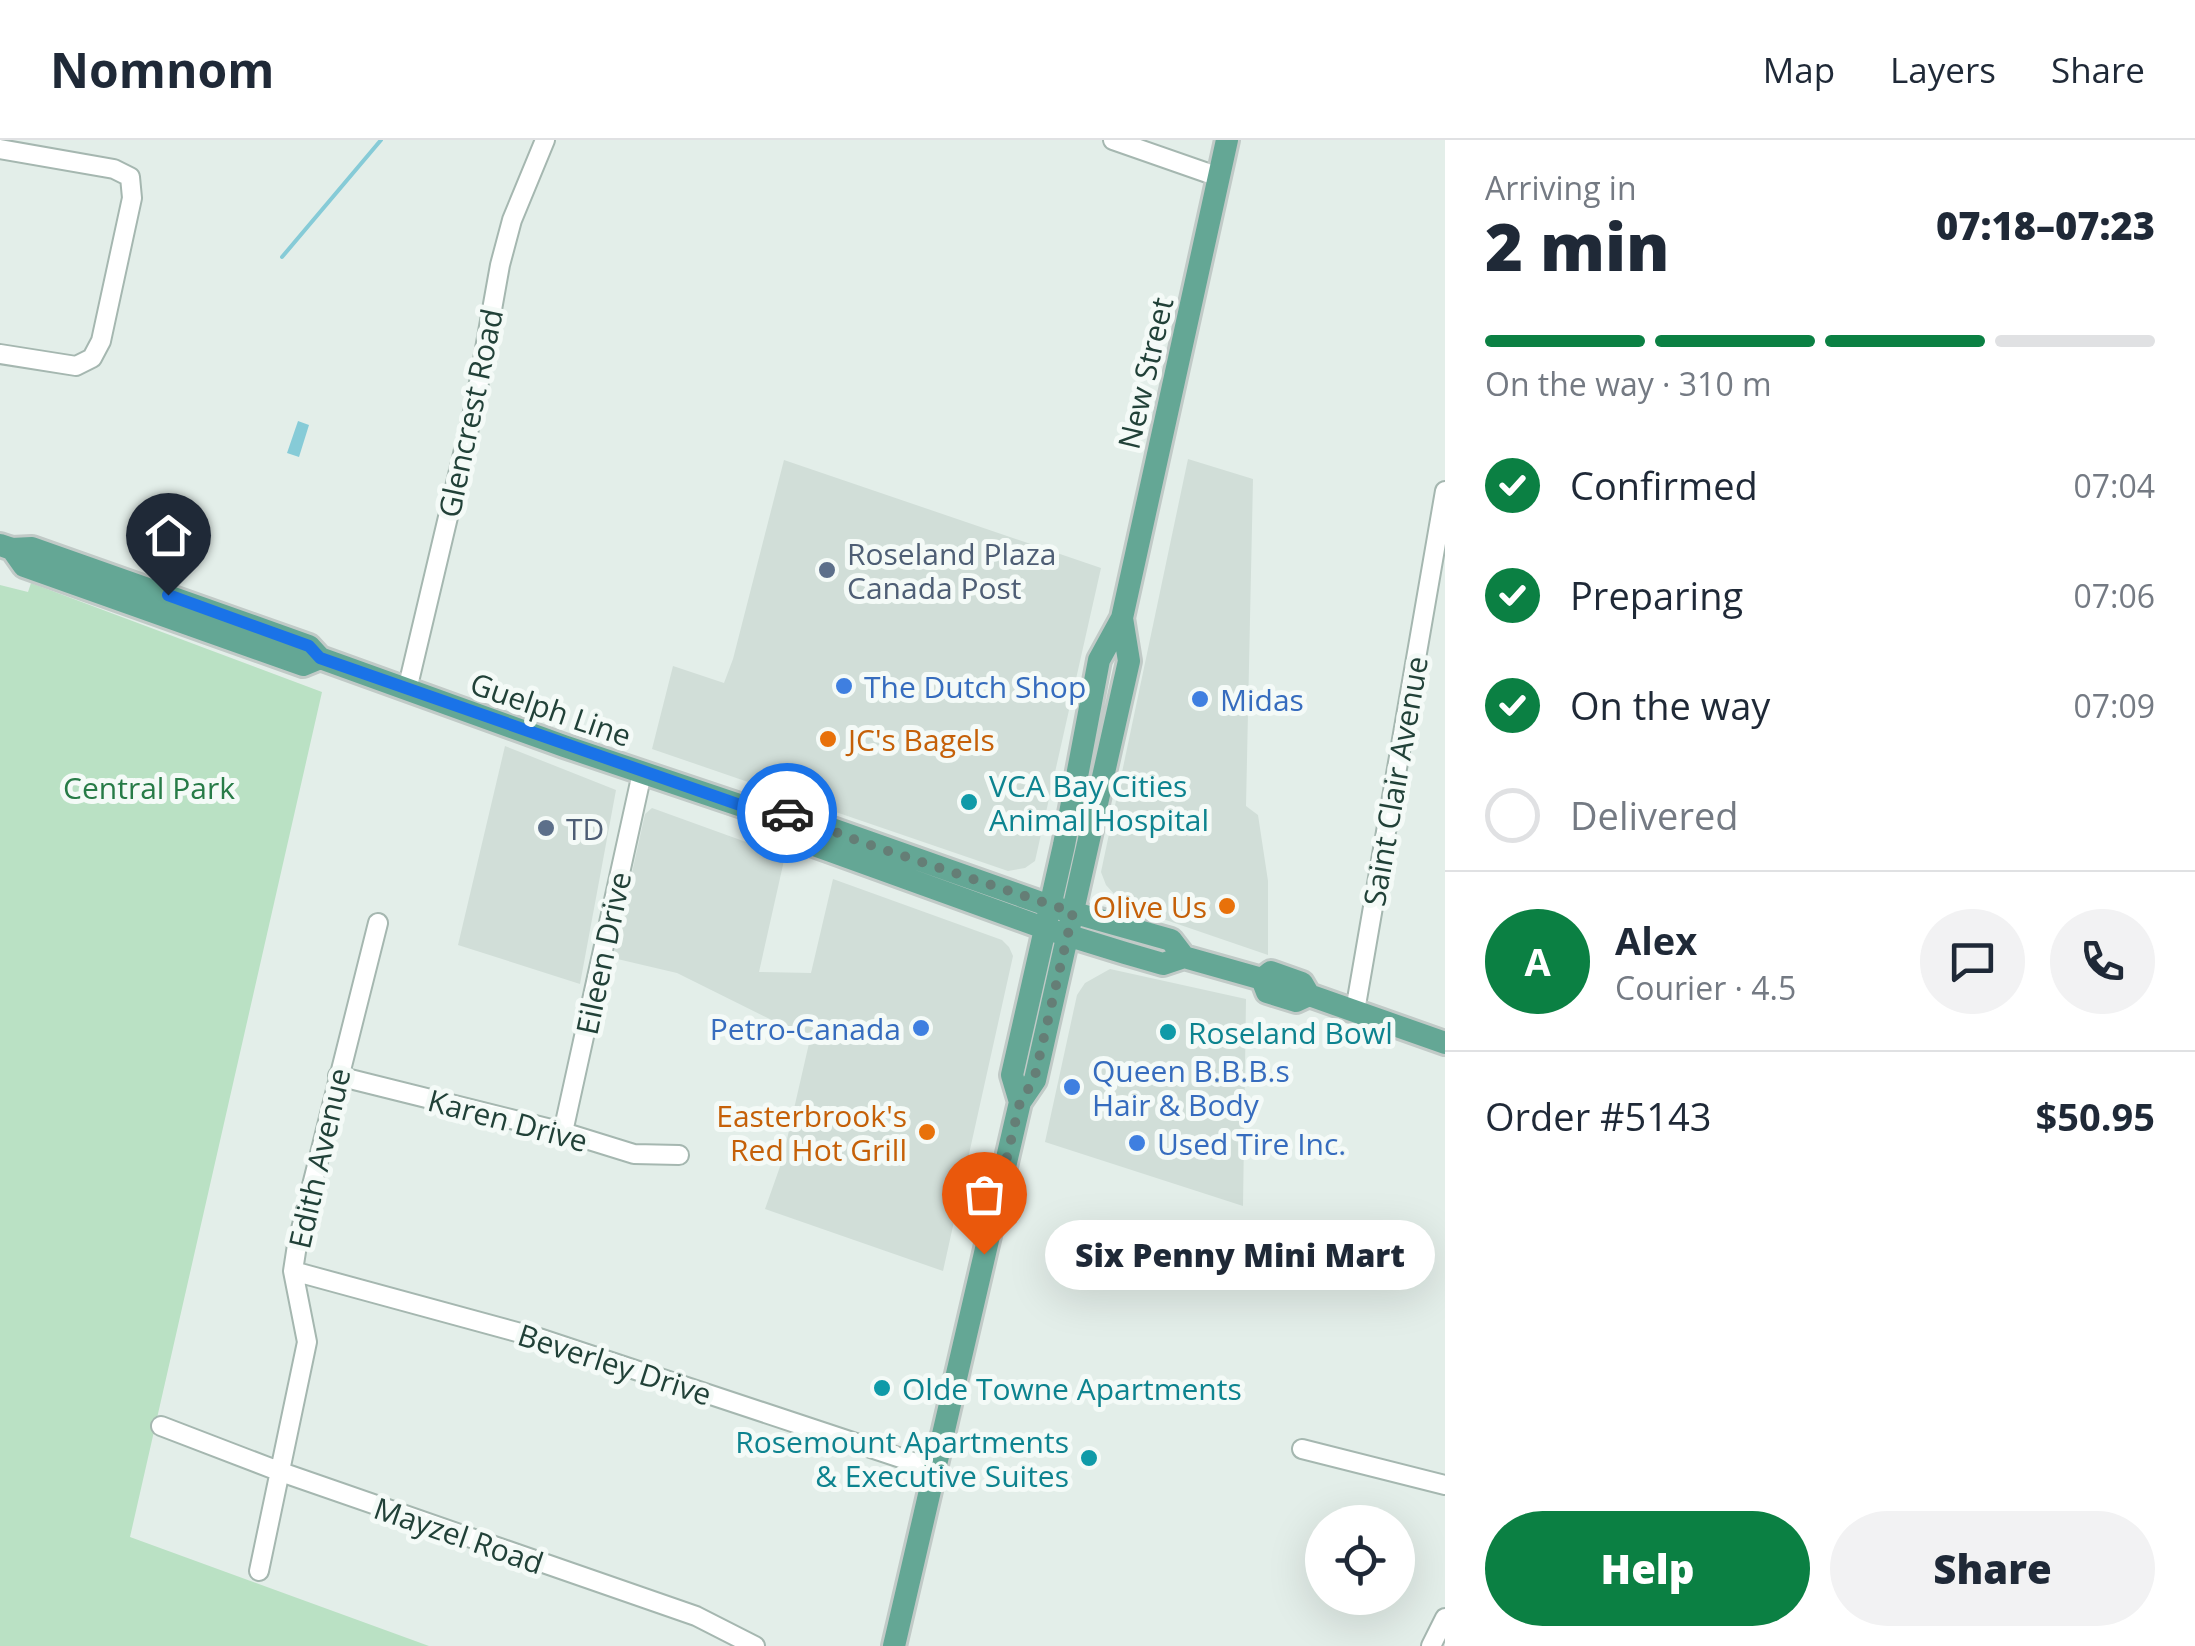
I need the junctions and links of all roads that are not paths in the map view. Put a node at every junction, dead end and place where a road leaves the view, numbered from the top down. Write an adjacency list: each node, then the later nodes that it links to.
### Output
1 (545, 140): 9 (street, Glencrest Road)
2 (1113, 140): 5 (street)
3 (1227, 140): 5 (main road, New Street)
4 (0, 149): 6 (street)
5 (1219, 176): 11 (main road, New Street)
6 (0, 354)
7 (1445, 491): 13 (street, Saint Clair Avenue)
8 (6, 547): 9 (main road, Guelph Line)
9 (407, 690): 10 (main road, Guelph Line)
10 (642, 773): 11 (main road, Guelph Line); 16 (street, Eileen Drive)
11 (1059, 920): 13 (main road, Guelph Line); 21 (main road, New Street)
12 (378, 922): 15 (street, Edith Avenue)
13 (1355, 1012): 14 (main road, Guelph Line)
14 (1445, 1043)
15 (338, 1076): 16 (street, Karen Drive); 18 (street, Edith Avenue)
16 (563, 1132): 17 (street, Karen Drive)
17 (679, 1156)
18 (293, 1271): 21 (street, Beverley Drive); 22 (street, Edith Avenue)
19 (162, 1426): 22 (street, Mayzel Road)
20 (1302, 1448): 23 (street)
21 (934, 1468): 27 (main road, New Street)
22 (281, 1472): 24 (street, Edith Avenue); 26 (street, Mayzel Road)
23 (1445, 1485)
24 (259, 1571)
25 (1445, 1618): 28 (street)
26 (755, 1646)
27 (894, 1646)
28 (1431, 1646)

